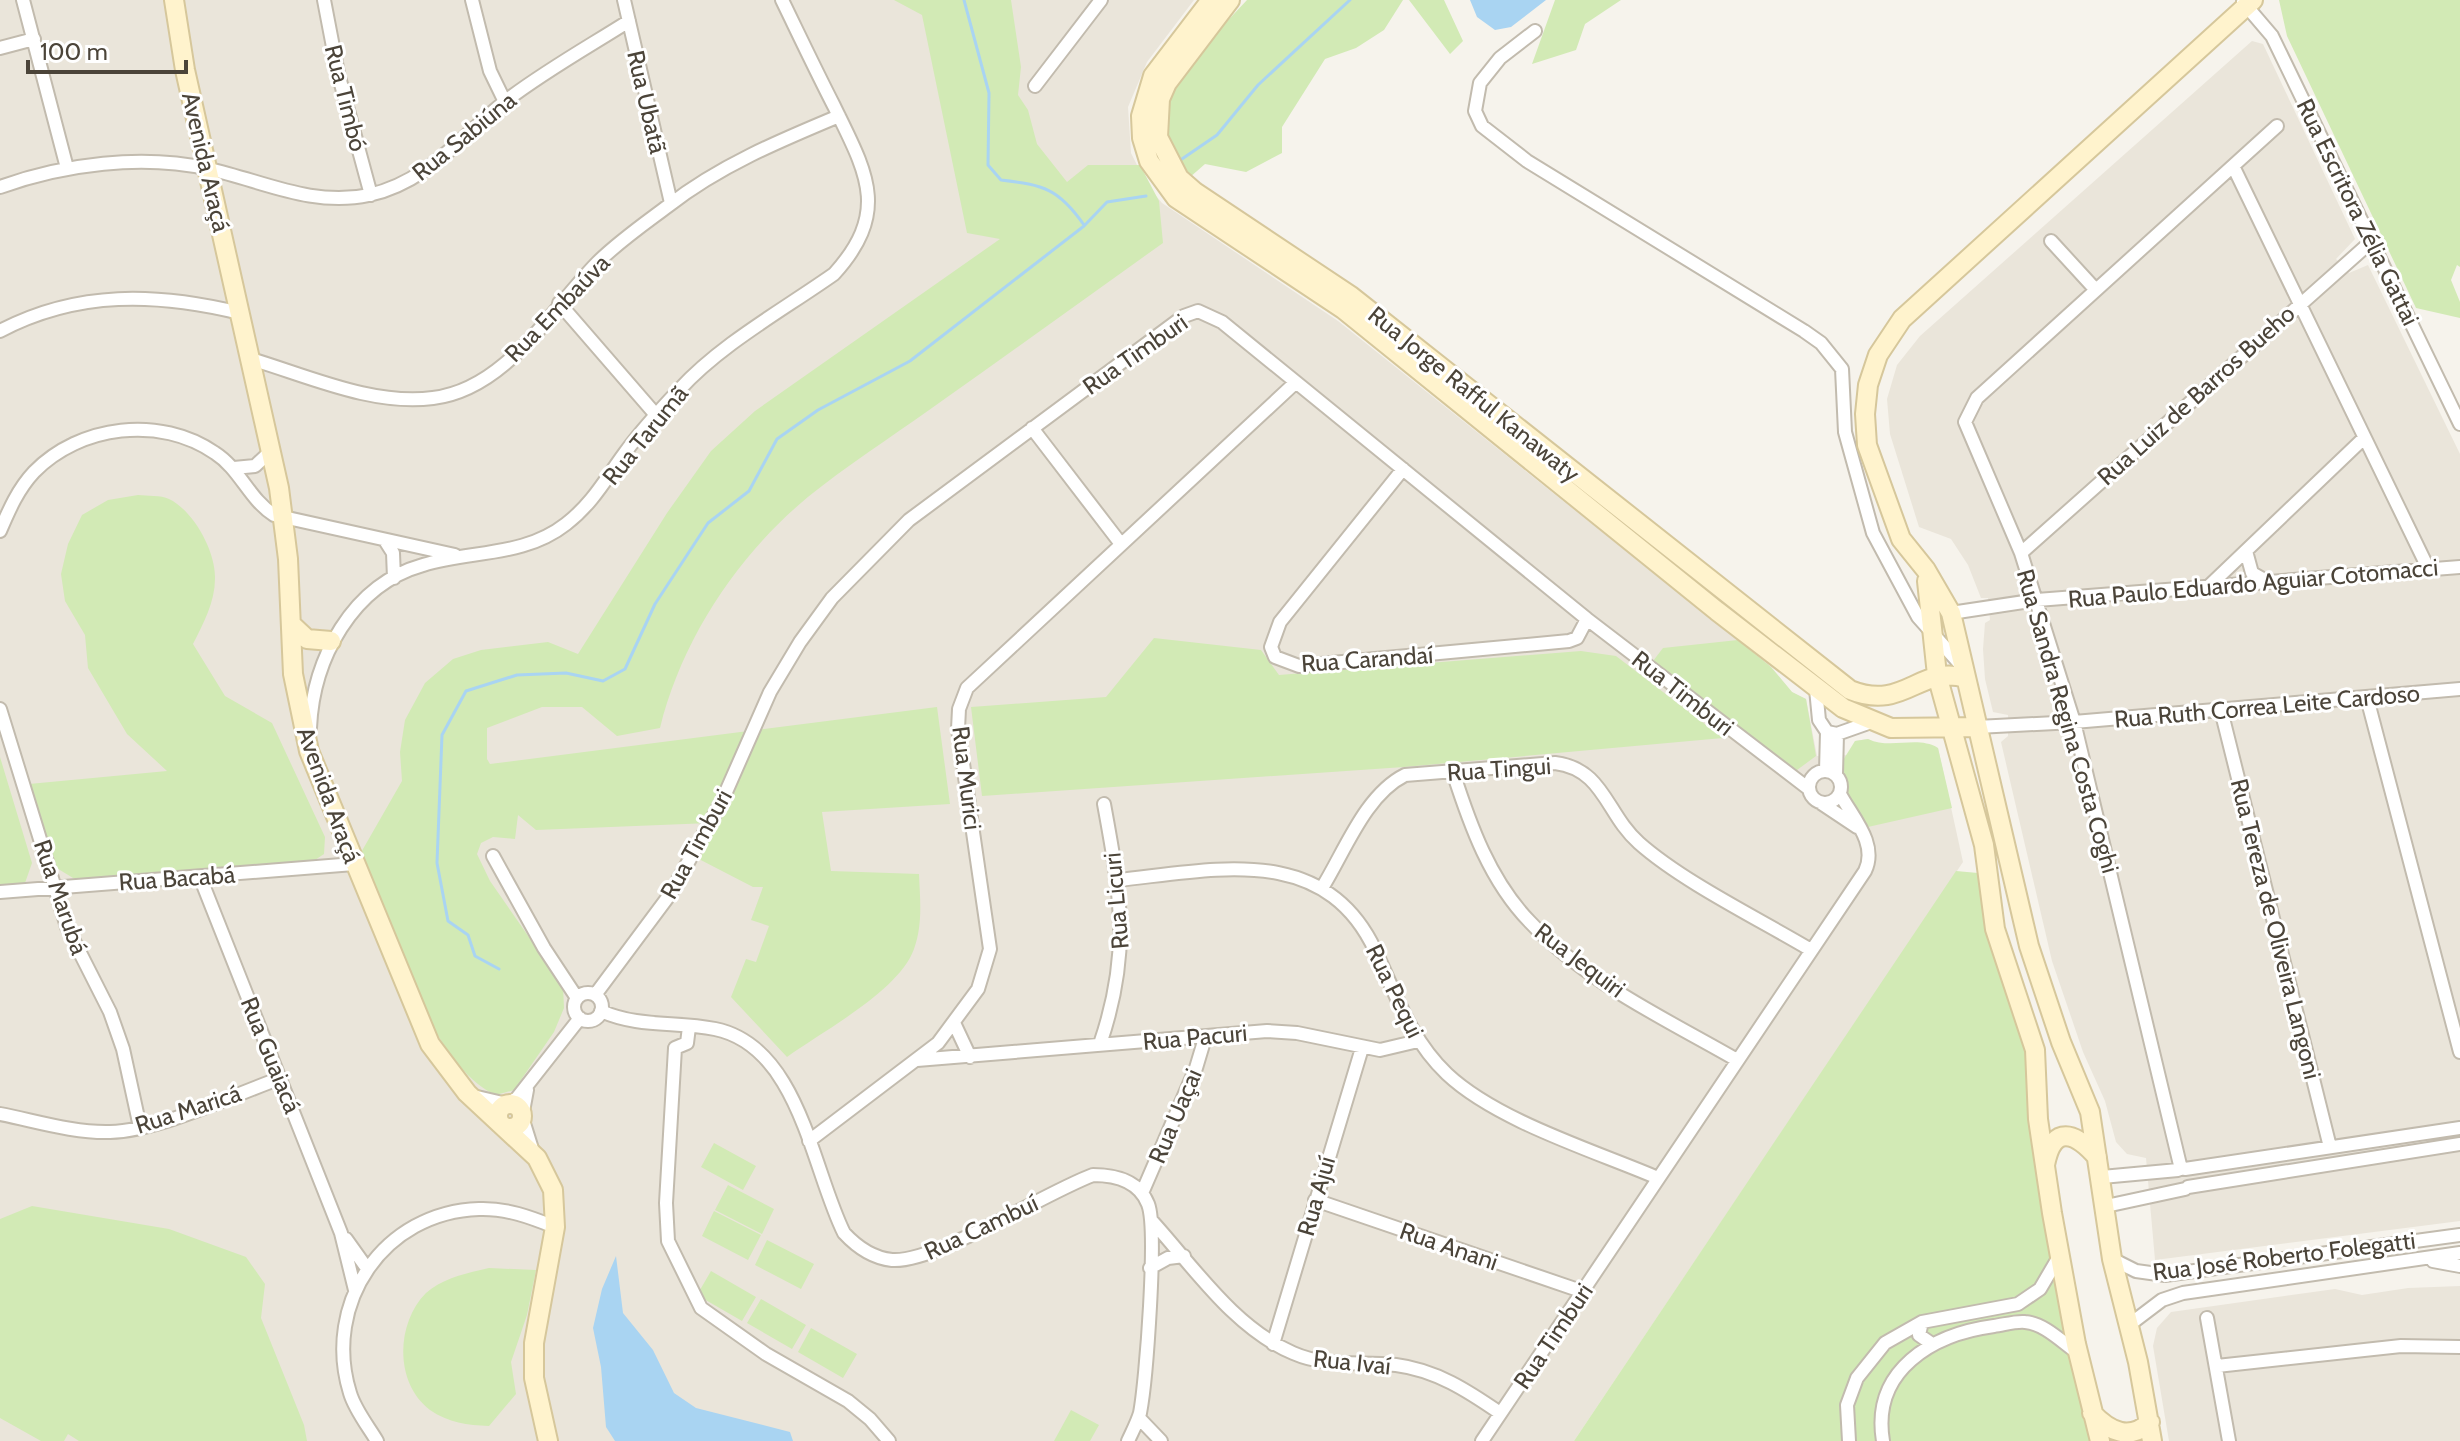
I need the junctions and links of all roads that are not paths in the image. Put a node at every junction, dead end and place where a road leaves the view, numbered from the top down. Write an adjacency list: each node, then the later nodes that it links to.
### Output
1 (23, 0): 13 (street)
2 (174, 0): 20 (main road, Avenida Araçá)
3 (324, 0): 23 (street, Rua Timbó)
4 (472, 0): 16 (street)
5 (624, 0): 11 (street, Rua Ubatã)
6 (782, 0): 17 (street, Rua Tarumã)
7 (1101, 0): 15 (street)
8 (1211, 0): 60 (main road, Rua Jorge Rafful Kanawaty)
9 (1230, 0): 60 (main road, Rua Jorge Rafful Kanawaty)
10 (2247, 2): 25 (street, Rua Escritora Zélia Gattai); 50 (main road)
11 (629, 21): 16 (street, Rua Sabiúna); 24 (street, Rua Ubatã)
12 (1535, 31): 58 (street)
13 (34, 39): 14 (street); 19 (street)
14 (0, 48)
15 (1035, 86)
16 (505, 102): 23 (street, Rua Sabiúna)
17 (839, 116): 24 (street, Rua Embaúva); 34 (street, Rua Tarumã)
18 (2277, 126): 21 (street, Rua Sandra Regina Costa Coghi)
19 (67, 168): 20 (street, Rua Sabiúna); 22 (street, Rua Sabiúna)
20 (207, 168): 23 (street, Rua Sabiúna); 30 (main road, Avenida Araçá)
21 (2234, 168): 27 (street, Rua Sandra Regina Costa Coghi); 28 (street)
22 (0, 187)
23 (371, 195)
24 (671, 203): 29 (street, Rua Embaúva)
25 (2373, 240): 28 (street, Rua Luiz de Barros Bueho); 35 (street, Rua Escritora Zélia Gattai)
26 (2051, 241): 27 (street)
27 (2095, 289): 46 (street, Rua Sandra Regina Costa Coghi)
28 (2301, 302): 37 (street); 46 (street, Rua Luiz de Barros Bueho)
29 (559, 303): 32 (street, Rua Embaúva); 34 (street)
30 (240, 313): 31 (street); 32 (main road, Avenida Araçá)
31 (0, 331)
32 (251, 359): 38 (main road, Avenida Araçá)
33 (1295, 383): 36 (street, Rua Timburi); 40 (street, Rua Timburi); 44 (street, Rua Murici)
34 (656, 415): 47 (street, Rua Tarumã)
35 (2460, 424)
36 (1032, 428): 44 (street); 89 (street, Rua Timburi)
37 (2364, 438): 45 (street); 49 (street)
38 (272, 450): 39 (street); 41 (main road, Avenida Araçá)
39 (234, 468): 41 (street); 42 (street)
40 (1403, 469): 56 (street, Rua Timburi); 56 (street, Rua Carandaí)
41 (284, 518): 43 (street); 57 (main road, Avenida Araçá)
42 (0, 531)
43 (386, 542): 47 (street); 51 (street)
44 (1121, 544): 93 (street, Rua Murici)
45 (2246, 551): 52 (street); 53 (street)
46 (2021, 553): 54 (street, Rua Sandra Regina Costa Coghi)
47 (462, 557): 51 (street, Rua Tarumã)
48 (2460, 567): 49 (street, Rua Paulo Eduardo Aguiar Cotomacci)
49 (2428, 568): 52 (street, Rua Paulo Eduardo Aguiar Cotomacci)
50 (1926, 570): 55 (main road); 58 (main road)
51 (394, 578): 59 (street, Rua Tarumã)
52 (2268, 582): 53 (street, Rua Paulo Eduardo Aguiar Cotomacci)
53 (2208, 587): 54 (street, Rua Paulo Eduardo Aguiar Cotomacci)
54 (2037, 600): 55 (street, Rua Paulo Eduardo Aguiar Cotomacci); 69 (street, Rua Sandra Regina Costa Coghi)
55 (1951, 613): 61 (main road)
56 (1587, 619): 76 (street, Rua Timburi)
57 (291, 624): 59 (main road); 73 (main road, Avenida Araçá)
58 (1935, 637): 61 (street); 62 (main road)
59 (331, 641): 73 (street, Rua Tarumã)
60 (1782, 650): 62 (main road, Rua Jorge Rafful Kanawaty); 63 (main road, Rua Jorge Rafful Kanawaty)
61 (1964, 672): 62 (main road); 70 (main road)
62 (1937, 675): 71 (main road)
63 (1816, 689): 68 (main road, Rua Jorge Rafful Kanawaty); 72 (street)
64 (2460, 689): 65 (street, Rua Ruth Correa Leite Cardoso)
65 (2367, 698): 67 (street, Rua Ruth Correa Leite Cardoso); 101 (street)
66 (0, 709): 85 (street, Rua Marubá)
67 (2221, 710): 69 (street, Rua Ruth Correa Leite Cardoso); 116 (street, Rua Tereza de Oliveira Langoni)
68 (1871, 722): 71 (main road, Rua Jorge Rafful Kanawaty); 72 (street, Rua Jorge Rafful Kanawaty)
69 (2074, 722): 70 (street, Rua Ruth Correa Leite Cardoso); 122 (street, Rua Sandra Regina Costa Coghi)
70 (1977, 727): 71 (main road, Rua Jorge Rafful Kanawaty); 121 (main road)
71 (1954, 729): 120 (main road)
72 (1832, 733): 75 (street)
73 (309, 751): 82 (main road, Avenida Araçá)
74 (1453, 772): 86 (street, Rua Tingui); 88 (street, Rua Tingui); 104 (street, Rua Jequiri)
75 (1831, 772): 76 (street); 77 (street)
76 (1809, 789): 78 (street)
77 (1840, 794): 78 (street); 80 (street, Rua Timburi)
78 (1821, 803): 80 (street)
79 (1104, 804): 84 (street, Rua Licuri)
80 (1859, 829): 88 (street, Rua Timburi)
81 (493, 856): 90 (street)
82 (354, 864): 83 (street, Rua Bacabá); 107 (main road, Avenida Araçá)
83 (200, 877): 85 (street, Rua Bacabá); 105 (street, Rua Guaiacá)
84 (1118, 880): 86 (street, Rua Pequi); 98 (street, Rua Licuri)
85 (57, 887): 87 (street, Rua Bacabá); 112 (street, Rua Marubá)
86 (1322, 888): 97 (street, Rua Pequi)
87 (0, 892)
88 (1811, 950): 104 (street, Rua Timburi)
89 (595, 995): 90 (street); 91 (street)
90 (577, 998): 92 (street)
91 (601, 1011): 92 (street); 94 (street)
92 (580, 1018): 106 (street)
93 (955, 1025): 102 (street); 103 (street, Rua Murici)
94 (666, 1026): 95 (street, Rua Cambuí); 99 (street)
95 (689, 1027): 99 (street); 114 (street, Rua Cambuí)
96 (1205, 1038): 98 (street, Rua Pacuri); 100 (street, Rua Pacuri); 125 (street, Rua Uaçai)
97 (1418, 1041): 100 (street, Rua Pacuri); 123 (street, Rua Pequi)
98 (1100, 1044): 102 (street, Rua Pacuri)
99 (675, 1048): 158 (street)
100 (1362, 1048): 126 (street, Rua Ajuí)
101 (2460, 1052)
102 (970, 1057): 103 (street, Rua Pacuri)
103 (917, 1060): 114 (street, Rua Murici)
104 (1737, 1060): 123 (street, Rua Timburi)
105 (281, 1078): 112 (street, Rua Maricá); 130 (street, Rua Guaiacá)
106 (528, 1086): 108 (street); 110 (street)
107 (467, 1093): 108 (street); 111 (main road, Avenida Araçá)
108 (507, 1104): 110 (main road); 111 (main road)
109 (0, 1114): 112 (street, Rua Maricá)
110 (522, 1117): 111 (main road); 117 (street)
111 (502, 1124): 117 (main road, Avenida Araçá)
112 (140, 1127)
113 (2460, 1128): 116 (street)
114 (809, 1141): 125 (street, Rua Cambuí)
115 (2460, 1144): 118 (street)
116 (2329, 1147): 118 (street, Rua Tereza de Oliveira Langoni); 119 (street, Rua Tereza de Oliveira Langoni); 122 (street)
117 (537, 1158): 129 (main road, Avenida Araçá)
118 (2339, 1161): 119 (street)
119 (2324, 1163): 124 (street)
120 (2045, 1165): 121 (main road); 133 (main road)
121 (2100, 1168): 122 (street); 127 (main road)
122 (2181, 1170): 124 (street, Rua Sandra Regina Costa Coghi)
123 (1658, 1178): 141 (street, Rua Timburi)
124 (2187, 1188): 127 (street)
125 (1142, 1193): 128 (street)
126 (1315, 1200): 141 (street, Rua Anani); 146 (street, Rua Ajuí)
127 (2106, 1206): 135 (main road)
128 (1151, 1220): 134 (street, Rua Ivaí); 139 (street)
129 (555, 1227): 138 (street); 157 (main road, Avenida Araçá)
130 (341, 1233): 138 (street, Rua Guaiacá); 140 (street, Rua Guaiacá)
131 (2460, 1235): 135 (street, Rua José Roberto Folegatti)
132 (2460, 1253): 136 (street)
133 (2060, 1255): 143 (street); 149 (main road)
134 (1184, 1256): 139 (street); 146 (street, Rua Ivaí)
135 (2112, 1259): 144 (main road)
136 (2418, 1259): 137 (street); 144 (street)
137 (2460, 1266)
138 (366, 1267): 140 (street)
139 (1150, 1268): 154 (street)
140 (355, 1290): 156 (street)
141 (1584, 1292): 153 (street, Rua Timburi)
142 (2207, 1318): 151 (street)
143 (1922, 1322): 145 (street); 147 (street)
144 (2129, 1325): 155 (main road)
145 (1893, 1337): 150 (street); 162 (street)
146 (1273, 1344): 153 (street, Rua Ivaí)
147 (1932, 1344): 149 (street); 150 (street)
148 (2460, 1347): 151 (street)
149 (2078, 1353): 152 (main road)
150 (1908, 1363): 163 (street)
151 (2217, 1366): 165 (street)
152 (2091, 1411): 155 (main road); 164 (main road)
153 (1500, 1413): 161 (street, Rua Timburi)
154 (1139, 1418): 159 (street); 160 (street)
155 (2151, 1432)
156 (377, 1441)
157 (548, 1441)
158 (889, 1441)
159 (1128, 1441)
160 (1161, 1441)
161 (1482, 1441)
162 (1849, 1441)
163 (1883, 1441)
164 (2100, 1441)
165 (2229, 1441)

